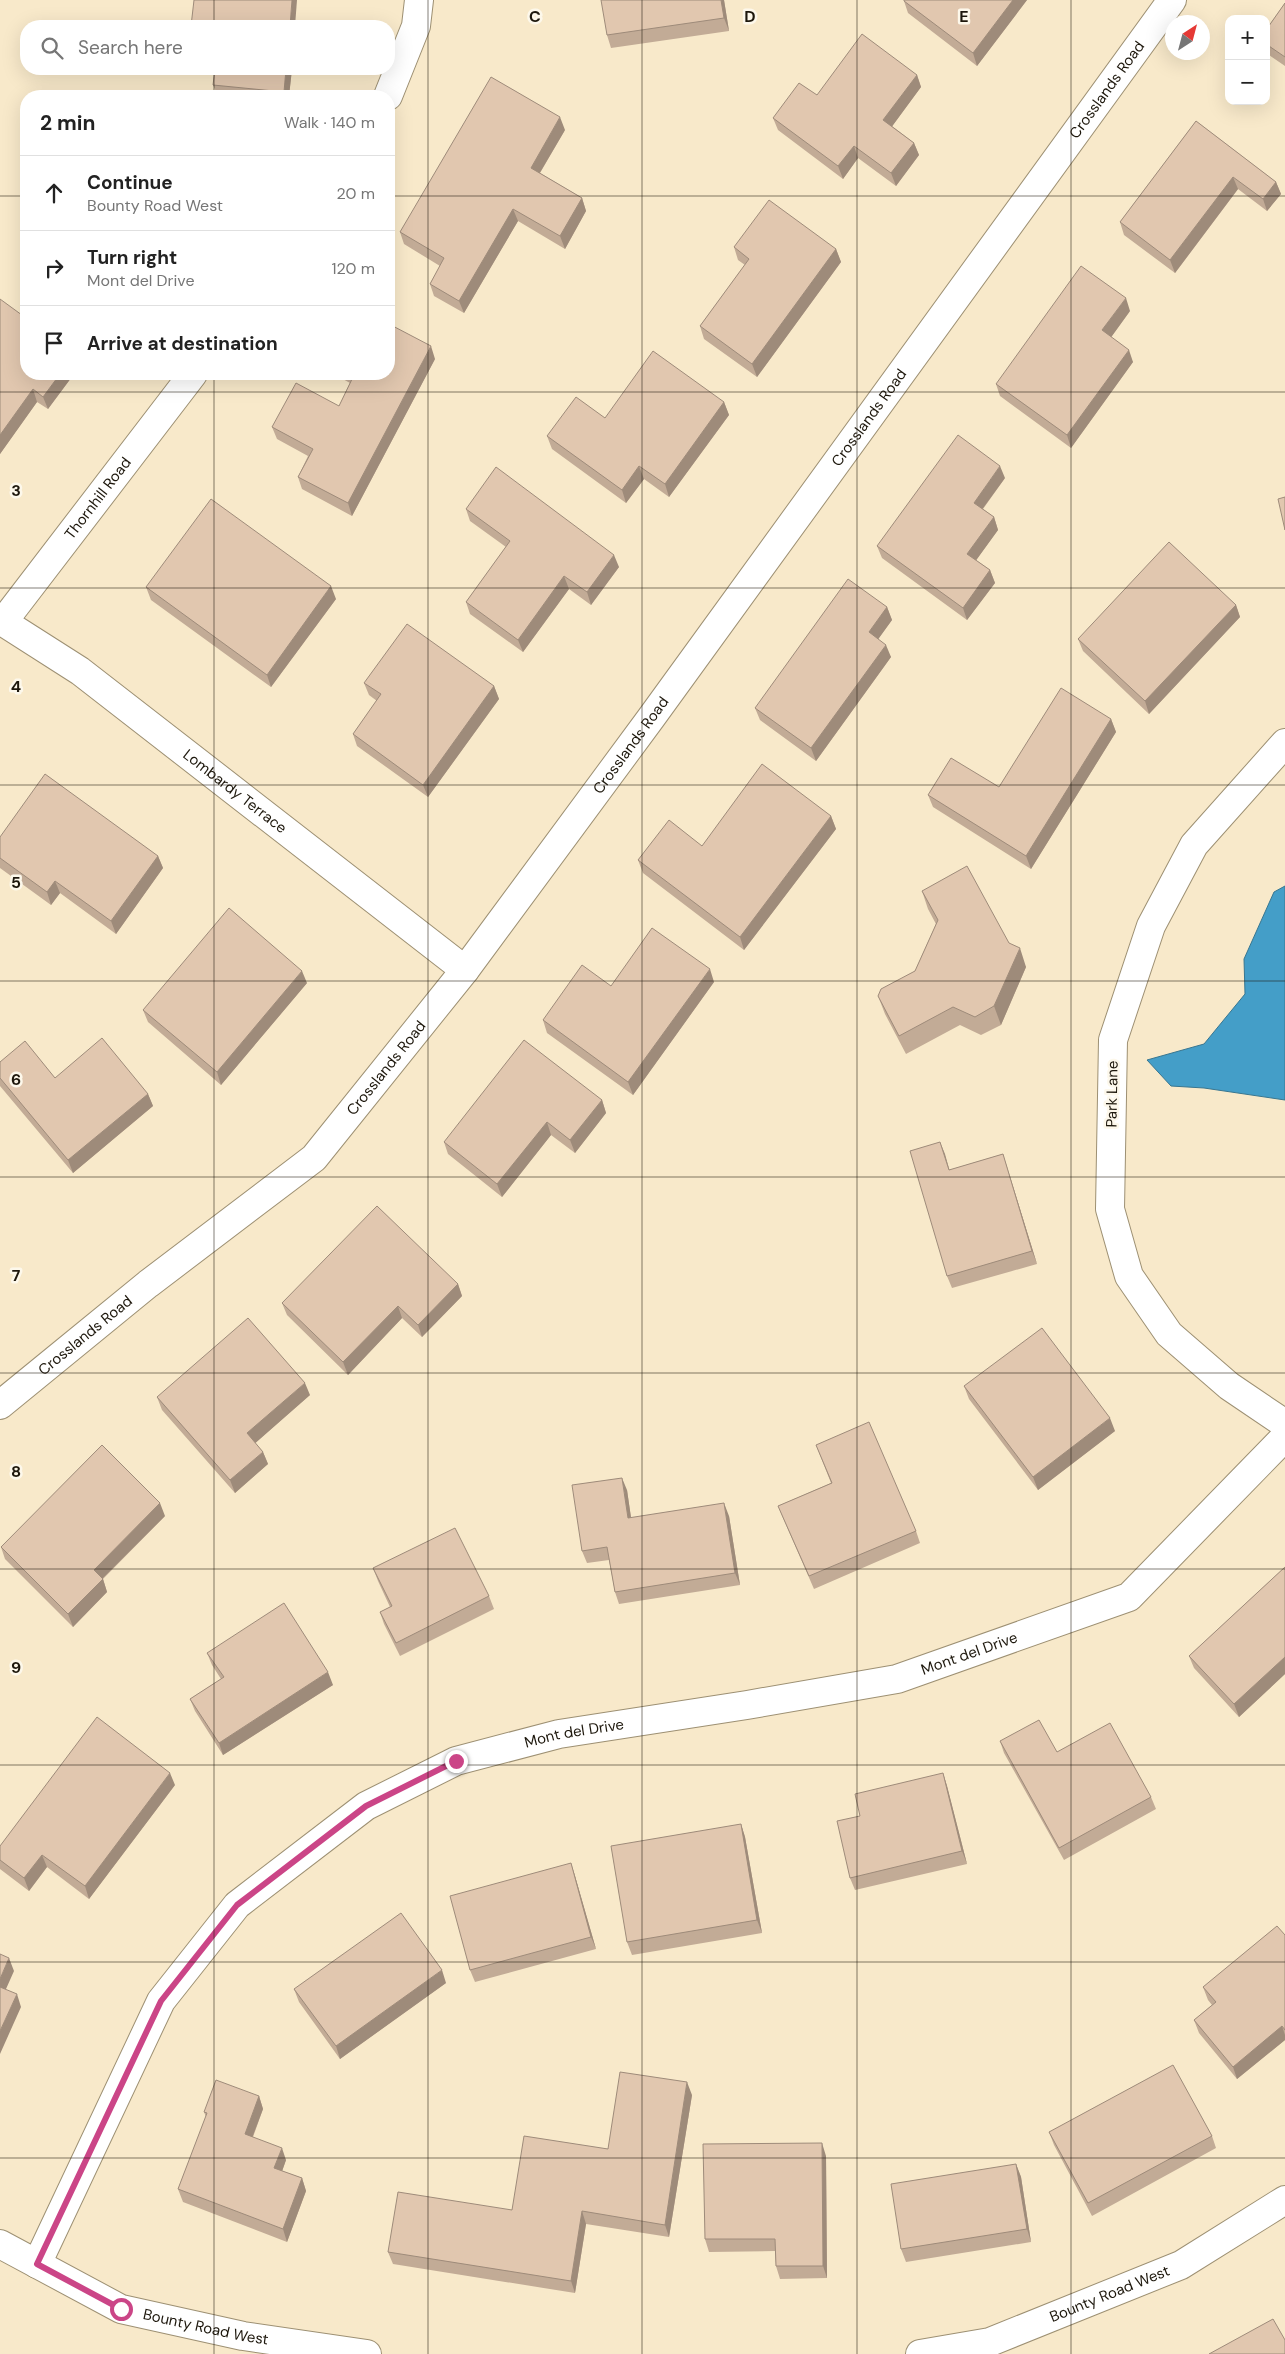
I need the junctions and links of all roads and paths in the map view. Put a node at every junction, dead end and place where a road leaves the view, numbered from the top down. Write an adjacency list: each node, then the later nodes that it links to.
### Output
1 (419, 0): 3 (street)
2 (1172, 0): 7 (street, Crosslands Road)
3 (390, 90)
4 (188, 380): 5 (street, Thornhill Road)
5 (2, 621): 7 (street, Lombardy Terrace)
6 (1285, 743): 9 (street, Park Lane)
7 (465, 970): 8 (street, Crosslands Road)
8 (0, 1405)
9 (1285, 1424)
10 (1285, 1437): 13 (street, Mont del Drive)
11 (1285, 2200): 15 (street, Bounty Road West)
12 (0, 2244): 13 (street, Bounty Road West)
13 (37, 2264): 14 (street, Bounty Road West)
14 (367, 2354)
15 (920, 2354)

